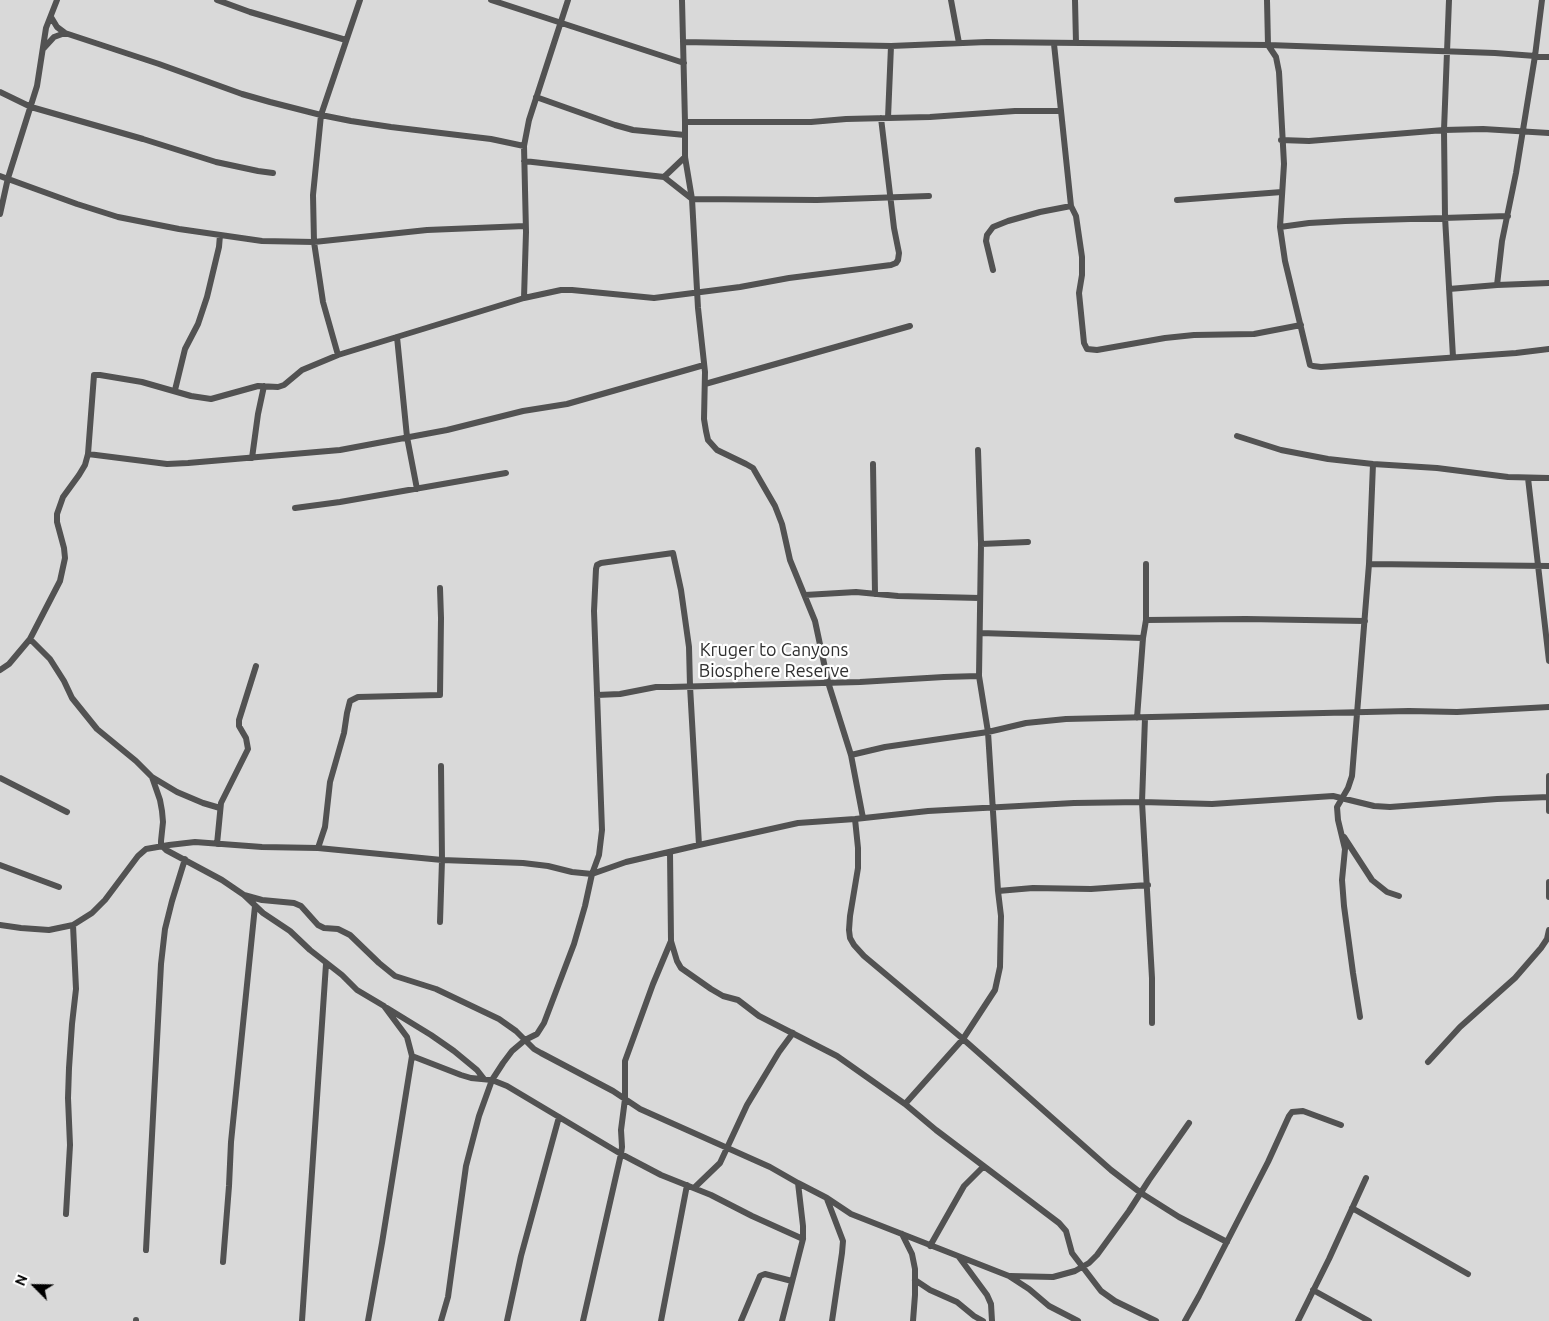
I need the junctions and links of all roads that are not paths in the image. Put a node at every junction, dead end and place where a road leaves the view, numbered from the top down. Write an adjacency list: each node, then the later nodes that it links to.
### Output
1 (57, 0): 12 (street)
2 (217, 0): 15 (street)
3 (360, 0): 15 (street)
4 (491, 0): 13 (street)
5 (568, 0): 13 (street)
6 (682, 0): 16 (street)
7 (951, 0): 17 (street)
8 (1075, 0): 18 (street)
9 (1267, 0): 20 (street)
10 (1449, 0): 23 (street)
11 (1542, 0): 24 (street)
12 (51, 17): 14 (street); 22 (street)
13 (560, 24): 26 (street); 28 (street)
14 (65, 32): 22 (street); 31 (street)
15 (346, 40): 31 (street)
16 (683, 42): 21 (street); 26 (street)
17 (959, 43): 19 (street); 21 (street)
18 (1076, 43): 19 (street); 20 (street)
19 (1054, 44): 30 (street)
20 (1268, 45): 23 (street); 39 (street)
21 (891, 46): 33 (street)
22 (42, 50): 29 (street)
23 (1447, 51): 24 (street); 35 (street)
24 (1535, 56): 25 (street); 36 (street)
25 (1549, 57)
26 (684, 63): 34 (street)
27 (0, 92): 29 (street)
28 (536, 97): 38 (street); 40 (street)
29 (31, 107): 43 (street); 46 (street)
30 (1060, 111): 33 (street); 52 (street)
31 (321, 115): 40 (street); 59 (street)
32 (881, 118): 33 (street); 34 (street); 49 (street)
33 (888, 118)
34 (685, 122): 38 (street)
35 (1444, 130): 36 (street); 39 (street); 55 (street)
36 (1523, 132): 37 (street); 54 (street)
37 (1549, 133)
38 (685, 135): 41 (street)
39 (1281, 140): 47 (street)
40 (524, 146): 42 (street)
41 (685, 156): 45 (street); 50 (street)
42 (524, 161): 45 (street); 56 (street)
43 (273, 172)
44 (0, 176): 46 (street)
45 (664, 177): 50 (street)
46 (8, 178): 53 (street); 58 (street)
47 (1282, 192): 51 (street); 57 (street)
48 (930, 196): 49 (street)
49 (891, 198): 50 (street); 64 (street)
50 (692, 199): 64 (street)
51 (1177, 200)
52 (1071, 206): 60 (street); 66 (street)
53 (0, 214)
54 (1508, 216): 55 (street); 62 (street)
55 (1446, 217): 57 (street); 63 (street)
56 (526, 226): 59 (street); 65 (street)
57 (1280, 227): 66 (street)
58 (220, 235): 59 (street); 75 (street)
59 (314, 242): 70 (street)
60 (993, 270)
61 (1549, 283): 62 (street)
62 (1497, 285): 63 (street)
63 (1449, 289): 71 (street)
64 (697, 293): 65 (street); 72 (street)
65 (524, 298): 68 (street)
66 (1301, 325): 71 (street)
67 (910, 326): 73 (street)
68 (397, 337): 70 (street); 77 (street)
69 (1549, 349): 71 (street)
70 (338, 355): 74 (street)
71 (1453, 357)
72 (704, 365): 73 (street); 77 (street)
73 (705, 384): 96 (street)
74 (264, 386): 75 (street); 80 (street)
75 (175, 390): 79 (street)
76 (1237, 436): 82 (street)
77 (407, 437): 80 (street); 86 (street)
78 (978, 450): 89 (street)
79 (88, 454): 80 (street); 102 (street)
80 (252, 458)
81 (874, 464): 95 (street)
82 (1373, 464): 84 (street); 91 (street)
83 (506, 473): 86 (street)
84 (1528, 478): 85 (street); 92 (street)
85 (1549, 478)
86 (416, 489): 87 (street)
87 (295, 508)
88 (1028, 542): 89 (street)
89 (981, 544): 97 (street)
90 (1146, 564): 98 (street)
91 (1369, 564): 92 (street); 99 (street)
92 (1538, 565): 93 (street); 103 (street)
93 (1549, 566)
94 (440, 588): 132 (street)
95 (875, 594): 96 (street); 97 (street)
96 (805, 595): 107 (street)
97 (980, 598): 100 (street)
98 (1146, 620): 99 (street); 101 (street)
99 (1365, 621): 111 (street)
100 (980, 633): 101 (street); 106 (street)
101 (1143, 638): 112 (street)
102 (30, 639): 105 (street); 117 (street)
103 (1549, 661)
104 (256, 666): 123 (street)
105 (0, 670)
106 (979, 676): 107 (street); 114 (street)
107 (828, 682): 108 (street); 115 (street)
108 (690, 686): 109 (street); 109 (street); 130 (street)
109 (597, 695): 137 (street)
110 (1549, 707): 111 (street)
111 (1357, 712): 113 (street); 121 (street)
112 (1137, 718): 113 (street); 114 (street)
113 (1146, 718): 122 (street)
114 (988, 732): 115 (street); 124 (street)
115 (852, 755): 127 (street)
116 (441, 766): 135 (street)
117 (152, 776): 123 (street); 131 (street)
118 (1549, 776): 120 (street)
119 (0, 778): 126 (street)
120 (1549, 797): 121 (street); 125 (street)
121 (1342, 798): 122 (street); 128 (street)
122 (1142, 802): 124 (street); 139 (street)
123 (220, 808): 129 (street)
124 (992, 808): 127 (street); 141 (street)
125 (1549, 811)
126 (67, 812)
127 (859, 819): 130 (street); 156 (street)
128 (1342, 835): 144 (street); 153 (street)
129 (217, 844): 131 (street); 132 (street)
130 (699, 844): 133 (street)
131 (161, 845): 134 (street); 148 (street)
132 (318, 848): 135 (street)
133 (670, 852): 137 (street); 150 (street)
134 (185, 859): 142 (street); 181 (street)
135 (442, 860): 137 (street); 146 (street)
136 (0, 865): 140 (street)
137 (592, 874): 157 (street)
138 (1549, 882): 143 (street)
139 (1148, 885): 141 (street); 154 (street)
140 (59, 887)
141 (998, 891): 156 (street)
142 (244, 895): 145 (street); 157 (street)
143 (1549, 895)
144 (1399, 896)
145 (254, 906): 151 (street); 183 (street)
146 (440, 922)
147 (0, 925): 148 (street)
148 (73, 925): 176 (street)
149 (1549, 930): 159 (street)
150 (671, 942): 155 (street); 162 (street)
151 (326, 964): 152 (street); 190 (street)
152 (384, 1006): 158 (street); 160 (street)
153 (1360, 1017)
154 (1152, 1023)
155 (793, 1033): 163 (street); 167 (street)
156 (963, 1039): 163 (street); 173 (street)
157 (525, 1040): 161 (street); 162 (street)
158 (412, 1056): 160 (street); 191 (street)
159 (1428, 1062)
160 (484, 1079): 161 (street)
161 (492, 1080): 164 (street); 192 (street)
162 (625, 1099): 167 (street); 168 (street)
163 (905, 1104): 169 (street)
164 (558, 1117): 168 (street); 193 (street)
165 (1189, 1123): 173 (street)
166 (1341, 1125): 179 (street)
167 (728, 1147): 171 (street); 172 (street)
168 (621, 1154): 172 (street); 194 (street)
169 (983, 1167): 180 (street); 184 (street)
170 (1366, 1178): 175 (street)
171 (798, 1184): 174 (street); 178 (street)
172 (691, 1186): 178 (street); 195 (street)
173 (1141, 1193): 179 (street); 184 (street)
174 (827, 1198): 177 (street); 198 (street)
175 (1352, 1208): 185 (street); 189 (street)
176 (66, 1214)
177 (902, 1234): 180 (street); 187 (street)
178 (802, 1238): 188 (street)
179 (1227, 1242): 204 (street)
180 (930, 1246): 182 (street)
181 (146, 1250)
182 (959, 1256): 186 (street); 201 (street)
183 (223, 1262)
184 (1082, 1267): 186 (street); 203 (street)
185 (1468, 1274)
186 (1009, 1276): 202 (street)
187 (915, 1280): 199 (street); 200 (street)
188 (792, 1281): 196 (street); 197 (street)
189 (1313, 1290): 205 (street); 206 (street)
190 (302, 1321)
191 (368, 1321)
192 (440, 1321)
193 (506, 1321)
194 (583, 1321)
195 (661, 1321)
196 (741, 1321)
197 (782, 1321)
198 (832, 1321)
199 (913, 1321)
200 (983, 1321)
201 (992, 1321)
202 (1078, 1321)
203 (1156, 1321)
204 (1185, 1321)
205 (1298, 1321)
206 (1369, 1321)

